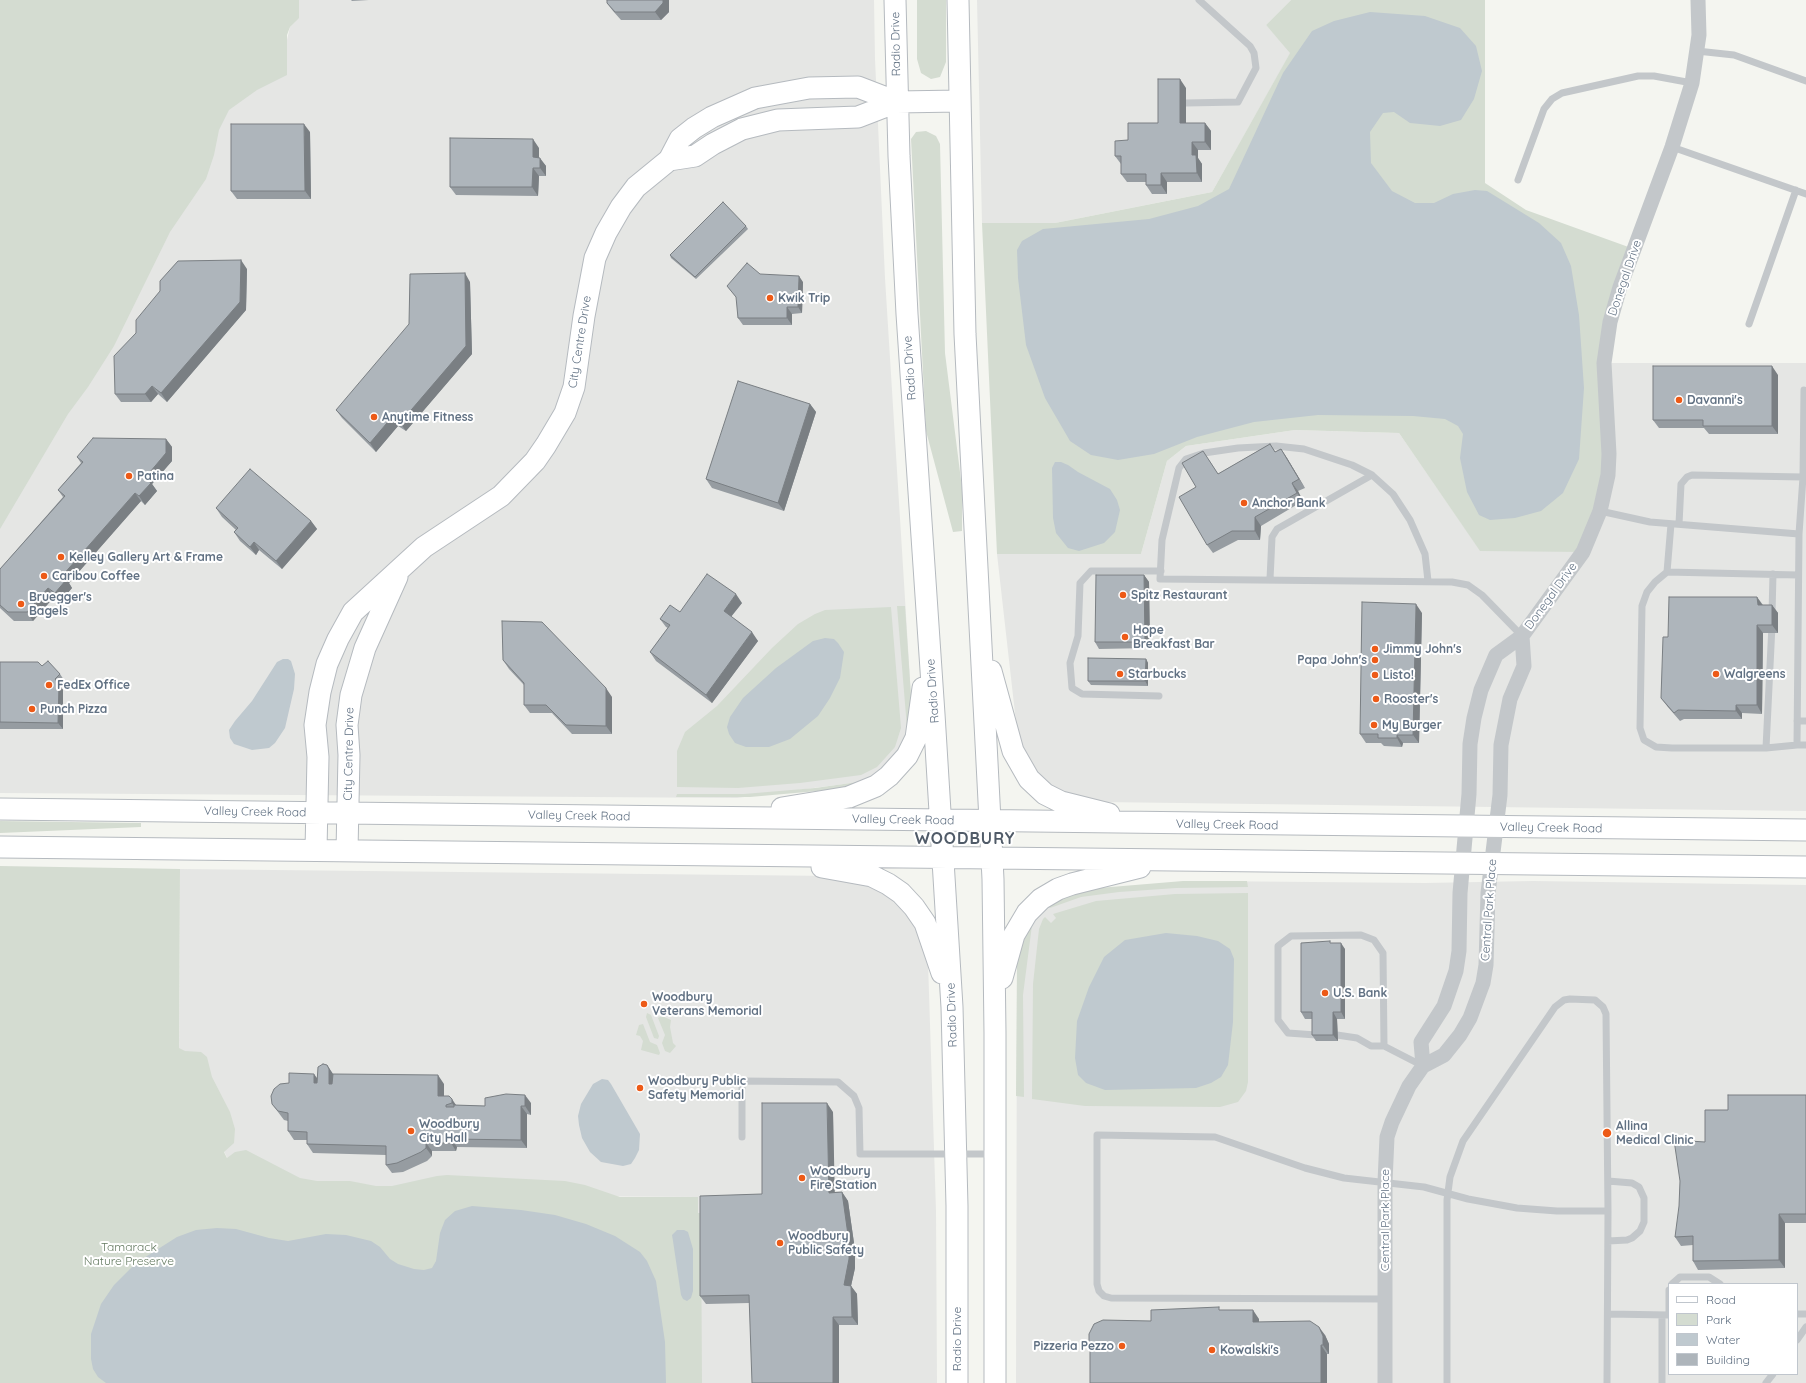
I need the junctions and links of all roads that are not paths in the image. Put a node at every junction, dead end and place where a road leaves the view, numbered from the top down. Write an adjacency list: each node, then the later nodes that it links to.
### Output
1 (895, 0): 9 (main road, Radio Drive)
2 (958, 0): 8 (main road)
3 (1199, 0): 10 (lane)
4 (1698, 0): 5 (street, Donegal Drive)
5 (1697, 51): 6 (lane); 7 (street, Donegal Drive)
6 (1806, 81)
7 (1692, 83): 11 (street, Donegal Drive); 13 (lane)
8 (959, 101): 9 (main road, City Centre Drive); 31 (main road)
9 (897, 102): 12 (main road, City Centre Drive); 12 (main road, City Centre Drive); 32 (main road, Radio Drive)
10 (1186, 103)
11 (1672, 147): 14 (lane); 20 (street, Donegal Drive)
12 (669, 160): 24 (main road, City Centre Drive)
13 (1518, 180)
14 (1796, 190): 15 (lane); 16 (lane)
15 (1806, 194)
16 (1749, 324)
17 (1804, 390): 19 (lane)
18 (1372, 476): 25 (lane); 29 (lane); 30 (lane)
19 (1804, 477): 21 (lane); 22 (lane)
20 (1600, 510): 21 (lane); 33 (street, Donegal Drive)
21 (1675, 524): 22 (lane); 26 (lane)
22 (1799, 534): 23 (lane)
23 (1802, 566): 28 (lane)
24 (400, 571): 41 (main road, City Centre Drive); 42 (main road, City Centre Drive)
25 (1161, 571): 29 (lane); 34 (lane)
26 (1667, 572): 27 (lane); 39 (lane)
27 (1773, 574): 28 (lane); 39 (lane)
28 (1798, 574): 35 (lane)
29 (1270, 579): 30 (lane)
30 (1428, 581): 33 (lane)
31 (980, 632): 45 (main road); 46 (main road)
32 (929, 633): 43 (main road); 44 (main road, Radio Drive)
33 (1522, 636): 47 (street, Donegal Drive); 48 (street, Donegal Drive)
34 (1159, 696)
35 (1797, 721): 36 (lane); 37 (lane)
36 (1806, 721)
37 (1797, 745): 38 (lane); 39 (lane)
38 (1806, 745)
39 (1766, 748)
40 (0, 809): 41 (main road, Valley Creek Road)
41 (317, 813): 42 (main road, Valley Creek Road); 51 (main road, City Centre Drive)
42 (348, 814): 43 (main road, Valley Creek Road); 52 (main road, City Centre Drive)
43 (715, 818): 44 (main road, Valley Creek Road)
44 (941, 821): 45 (main road, Valley Creek Road); 54 (main road, Radio Drive)
45 (990, 822): 46 (main road, Valley Creek Road); 55 (main road)
46 (1159, 824): 47 (main road, Valley Creek Road)
47 (1466, 827): 48 (main road, Valley Creek Road); 57 (street)
48 (1496, 827): 49 (main road, Valley Creek Road); 58 (street, Central Park Place)
49 (1806, 830)
50 (0, 847): 51 (main road)
51 (316, 850): 52 (main road)
52 (347, 851): 53 (main road)
53 (714, 855): 54 (main road); 60 (main road)
54 (944, 857): 55 (main road); 60 (main road, Radio Drive)
55 (992, 858): 56 (main road); 61 (main road)
56 (1170, 860): 57 (main road); 61 (main road)
57 (1463, 863): 58 (main road); 65 (street)
58 (1492, 864): 59 (main road); 65 (street, Central Park Place)
59 (1806, 867)
60 (952, 1006): 67 (main road, Radio Drive)
61 (995, 1006): 68 (main road)
62 (1316, 1035): 64 (lane)
63 (1338, 1035): 64 (lane)
64 (1384, 1046): 65 (lane)
65 (1423, 1066): 69 (street, Central Park Place)
66 (742, 1137): 67 (lane)
67 (956, 1154): 68 (lane); 83 (main road, Radio Drive)
68 (995, 1154): 84 (main road)
69 (1385, 1182): 71 (lane); 76 (street, Central Park Place); 76 (lane)
70 (1608, 1182): 71 (lane); 72 (lane); 73 (lane)
71 (1447, 1193): 72 (lane); 86 (lane)
72 (1608, 1211): 73 (lane)
73 (1608, 1242): 78 (lane)
74 (1673, 1283): 75 (lane)
75 (1719, 1283)
76 (1385, 1299): 85 (street, Central Park Place)
77 (1668, 1302): 79 (lane)
78 (1608, 1314): 79 (lane); 87 (lane)
79 (1667, 1315): 88 (lane)
80 (1806, 1328): 81 (lane)
81 (1798, 1339)
82 (1772, 1375): 89 (lane)
83 (957, 1383)
84 (995, 1383)
85 (1385, 1383)
86 (1447, 1383)
87 (1607, 1383)
88 (1662, 1383)
89 (1766, 1383)

